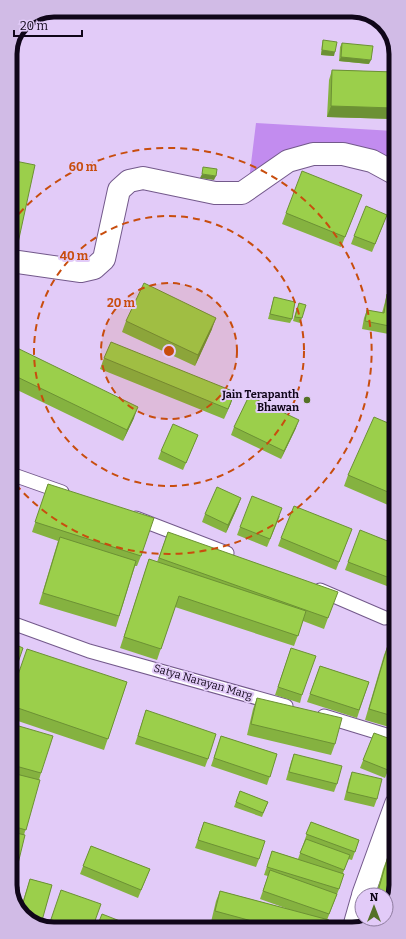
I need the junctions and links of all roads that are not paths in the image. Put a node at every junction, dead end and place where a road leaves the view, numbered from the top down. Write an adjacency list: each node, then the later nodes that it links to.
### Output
1 (389, 170): 2 (street)
2 (17, 262)
3 (17, 476): 4 (lane)
4 (72, 496)
5 (124, 514): 6 (lane)
6 (239, 558)
7 (310, 586): 8 (lane)
8 (385, 618)
9 (17, 625): 10 (lane, Satya Narayan Marg)
10 (295, 708)
11 (310, 712): 12 (lane)
12 (389, 736)
13 (389, 823): 14 (street)
14 (366, 887)

